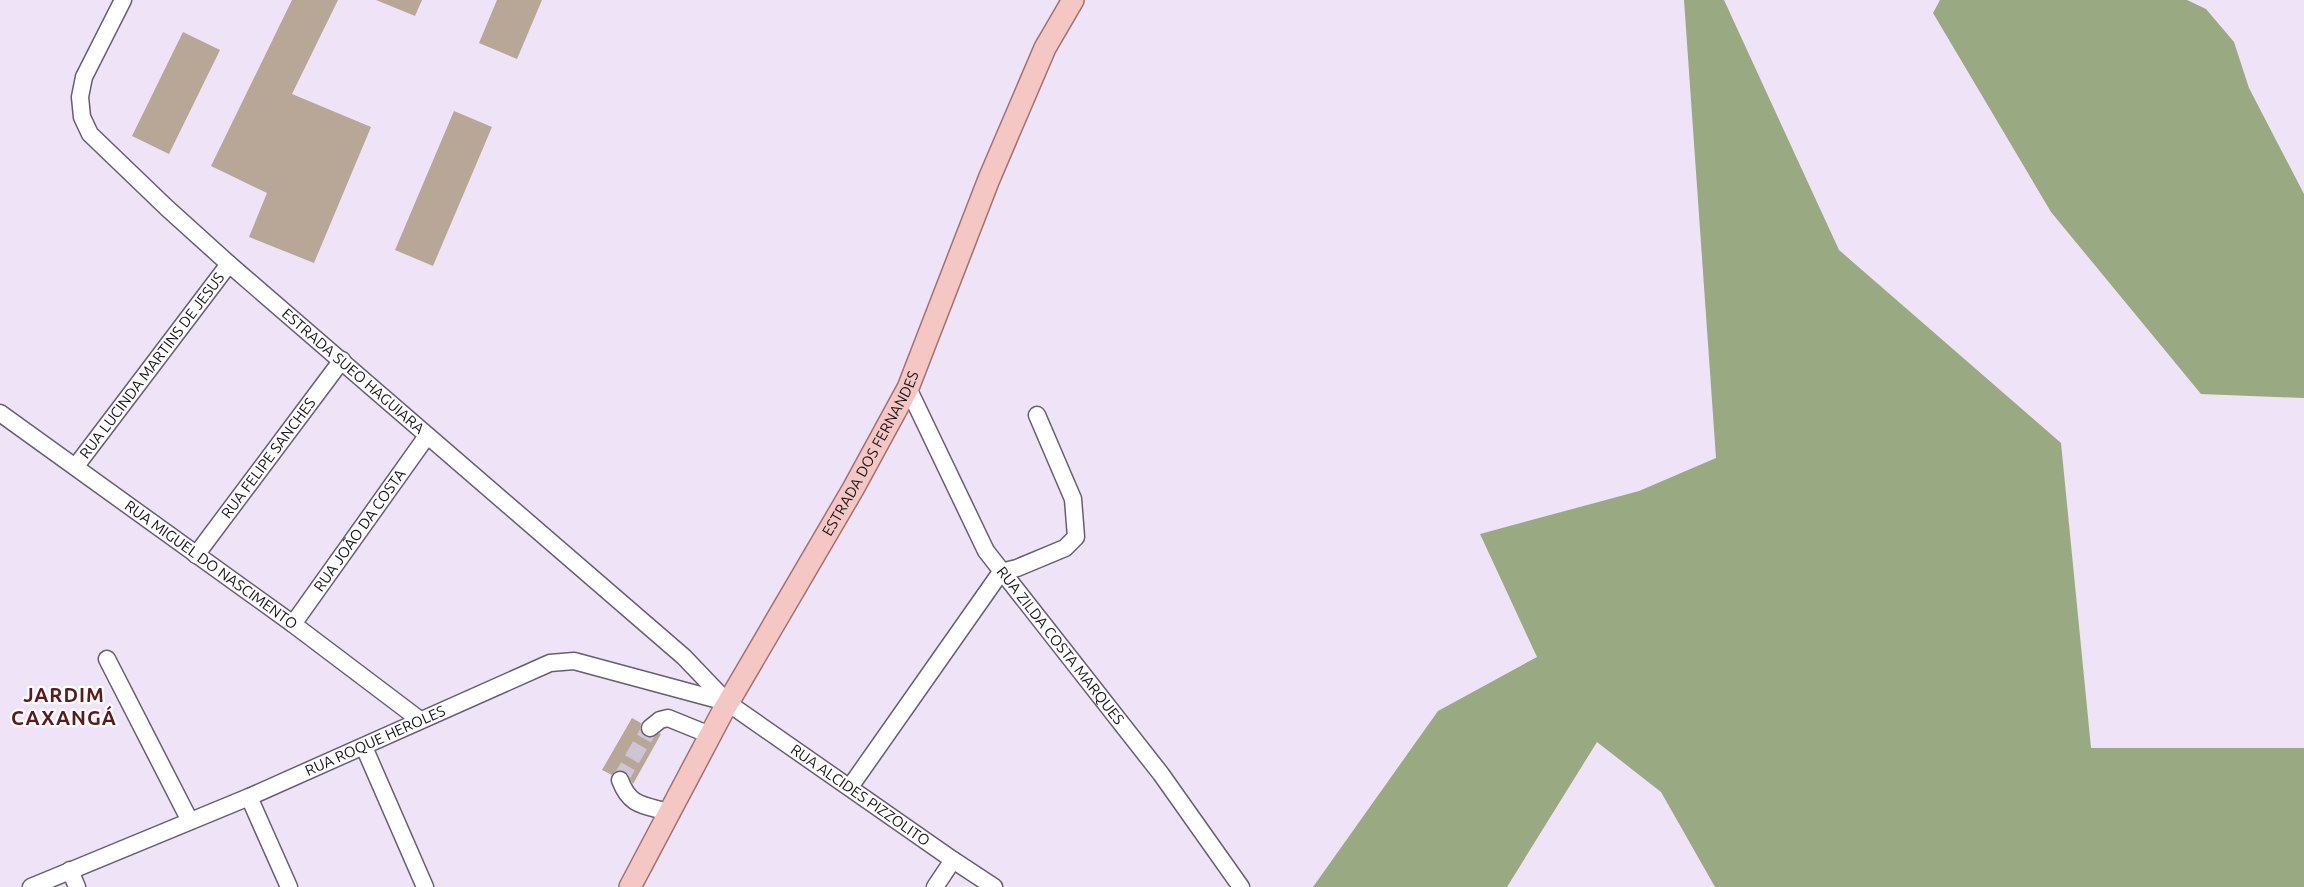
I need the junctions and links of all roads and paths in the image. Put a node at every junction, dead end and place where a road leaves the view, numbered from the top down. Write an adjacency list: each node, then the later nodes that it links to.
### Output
1 (123, 0): 3 (street, ESTRADA SUEO HAGUIARA)
2 (1073, 0): 5 (main road, ESTRADA DOS FERNANDES)
3 (229, 264): 4 (street, ESTRADA SUEO HAGUIARA); 9 (street, RUA LUCINDA MARTINS DE JESUS)
4 (342, 360): 8 (street, ESTRADA SUEO HAGUIARA); 10 (street, RUA FELIPE SANCHES)
5 (908, 388): 11 (street, RUA ZILDA COSTA MARQUES); 14 (main road, ESTRADA DOS FERNANDES)
6 (0, 413): 9 (street, RUA MIGUEL DO NASCIMENTO)
7 (1037, 415): 11 (street)
8 (426, 436): 12 (street, RUA JOÃO DA COSTA); 14 (street, ESTRADA SUEO HAGUIARA)
9 (76, 466): 10 (street, RUA MIGUEL DO NASCIMENTO)
10 (196, 555): 12 (street, RUA MIGUEL DO NASCIMENTO)
11 (1001, 572): 20 (street); 33 (street, RUA ZILDA COSTA MARQUES)
12 (293, 624): 15 (street, RUA MIGUEL DO NASCIMENTO)
13 (107, 659): 23 (street)
14 (728, 703): 15 (street, RUA ROQUE HEROLES); 17 (main road, ESTRADA DOS FERNANDES); 20 (street, RUA ALCIDES PIZZOLITO)
15 (420, 720): 18 (street, RUA ROQUE HEROLES)
16 (650, 728): 17 (street)
17 (710, 735): 22 (main road, ESTRADA DOS FERNANDES)
18 (364, 747): 21 (street, RUA ROQUE HEROLES); 29 (street)
19 (620, 780): 22 (street)
20 (850, 787): 24 (street, RUA ALCIDES PIZZOLITO)
21 (249, 796): 23 (street, RUA ROQUE HEROLES); 28 (street)
22 (669, 812): 30 (main road, ESTRADA DOS FERNANDES)
23 (190, 821): 25 (street, RUA ROQUE HEROLES)
24 (952, 860): 31 (street); 32 (street, RUA ALCIDES PIZZOLITO)
25 (70, 870): 26 (street, RUA ROQUE HEROLES); 27 (street)
26 (31, 887)
27 (77, 887)
28 (289, 887)
29 (425, 887)
30 (630, 887)
31 (935, 887)
32 (994, 887)
33 (1240, 887)

